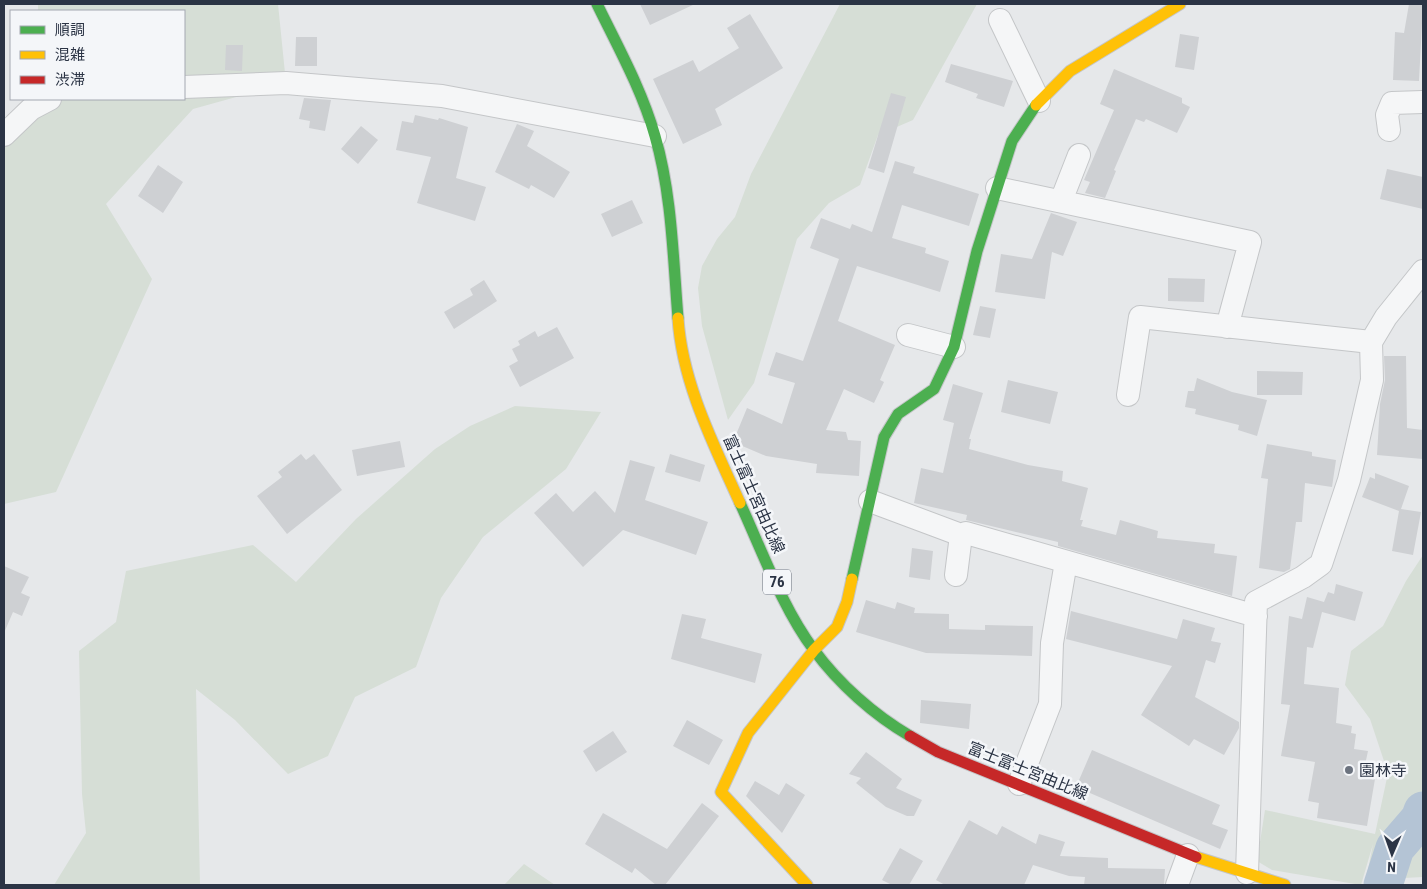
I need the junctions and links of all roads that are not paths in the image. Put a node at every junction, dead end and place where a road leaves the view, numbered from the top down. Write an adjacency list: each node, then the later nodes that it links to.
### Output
1 (597, 4): 10 (main road, 富士富士宮由比線 / 76)
2 (1180, 4): 6 (main road)
3 (1000, 20): 6 (street)
4 (185, 87): 10 (street)
5 (48, 100): 9 (street)
6 (1039, 100): 12 (main road)
7 (1423, 102): 8 (street)
8 (1389, 130)
9 (4, 135)
10 (655, 136): 25 (main road, 富士富士宮由比線 / 76)
11 (1079, 155): 13 (street)
12 (997, 188): 13 (street); 18 (main road)
13 (1061, 201): 15 (street)
14 (1423, 271): 17 (street)
15 (1227, 327): 17 (street); 19 (street)
16 (908, 335): 18 (street)
17 (1371, 342): 24 (street)
18 (954, 347): 20 (main road)
19 (1128, 395)
20 (870, 501): 21 (street); 25 (main road)
21 (961, 536): 22 (street); 23 (street)
22 (1066, 562): 24 (street); 26 (street)
23 (956, 575)
24 (1256, 616): 28 (street)
25 (814, 650): 26 (main road, 富士富士宮由比線 / 76); 29 (main road)
26 (1019, 784): 27 (main road, 富士富士宮由比線 / 76)
27 (1188, 855): 28 (main road, 富士富士宮由比線 / 76); 30 (street)
28 (1248, 873): 31 (main road, 富士富士宮由比線 / 76)
29 (807, 885)
30 (1176, 885)
31 (1285, 885)

